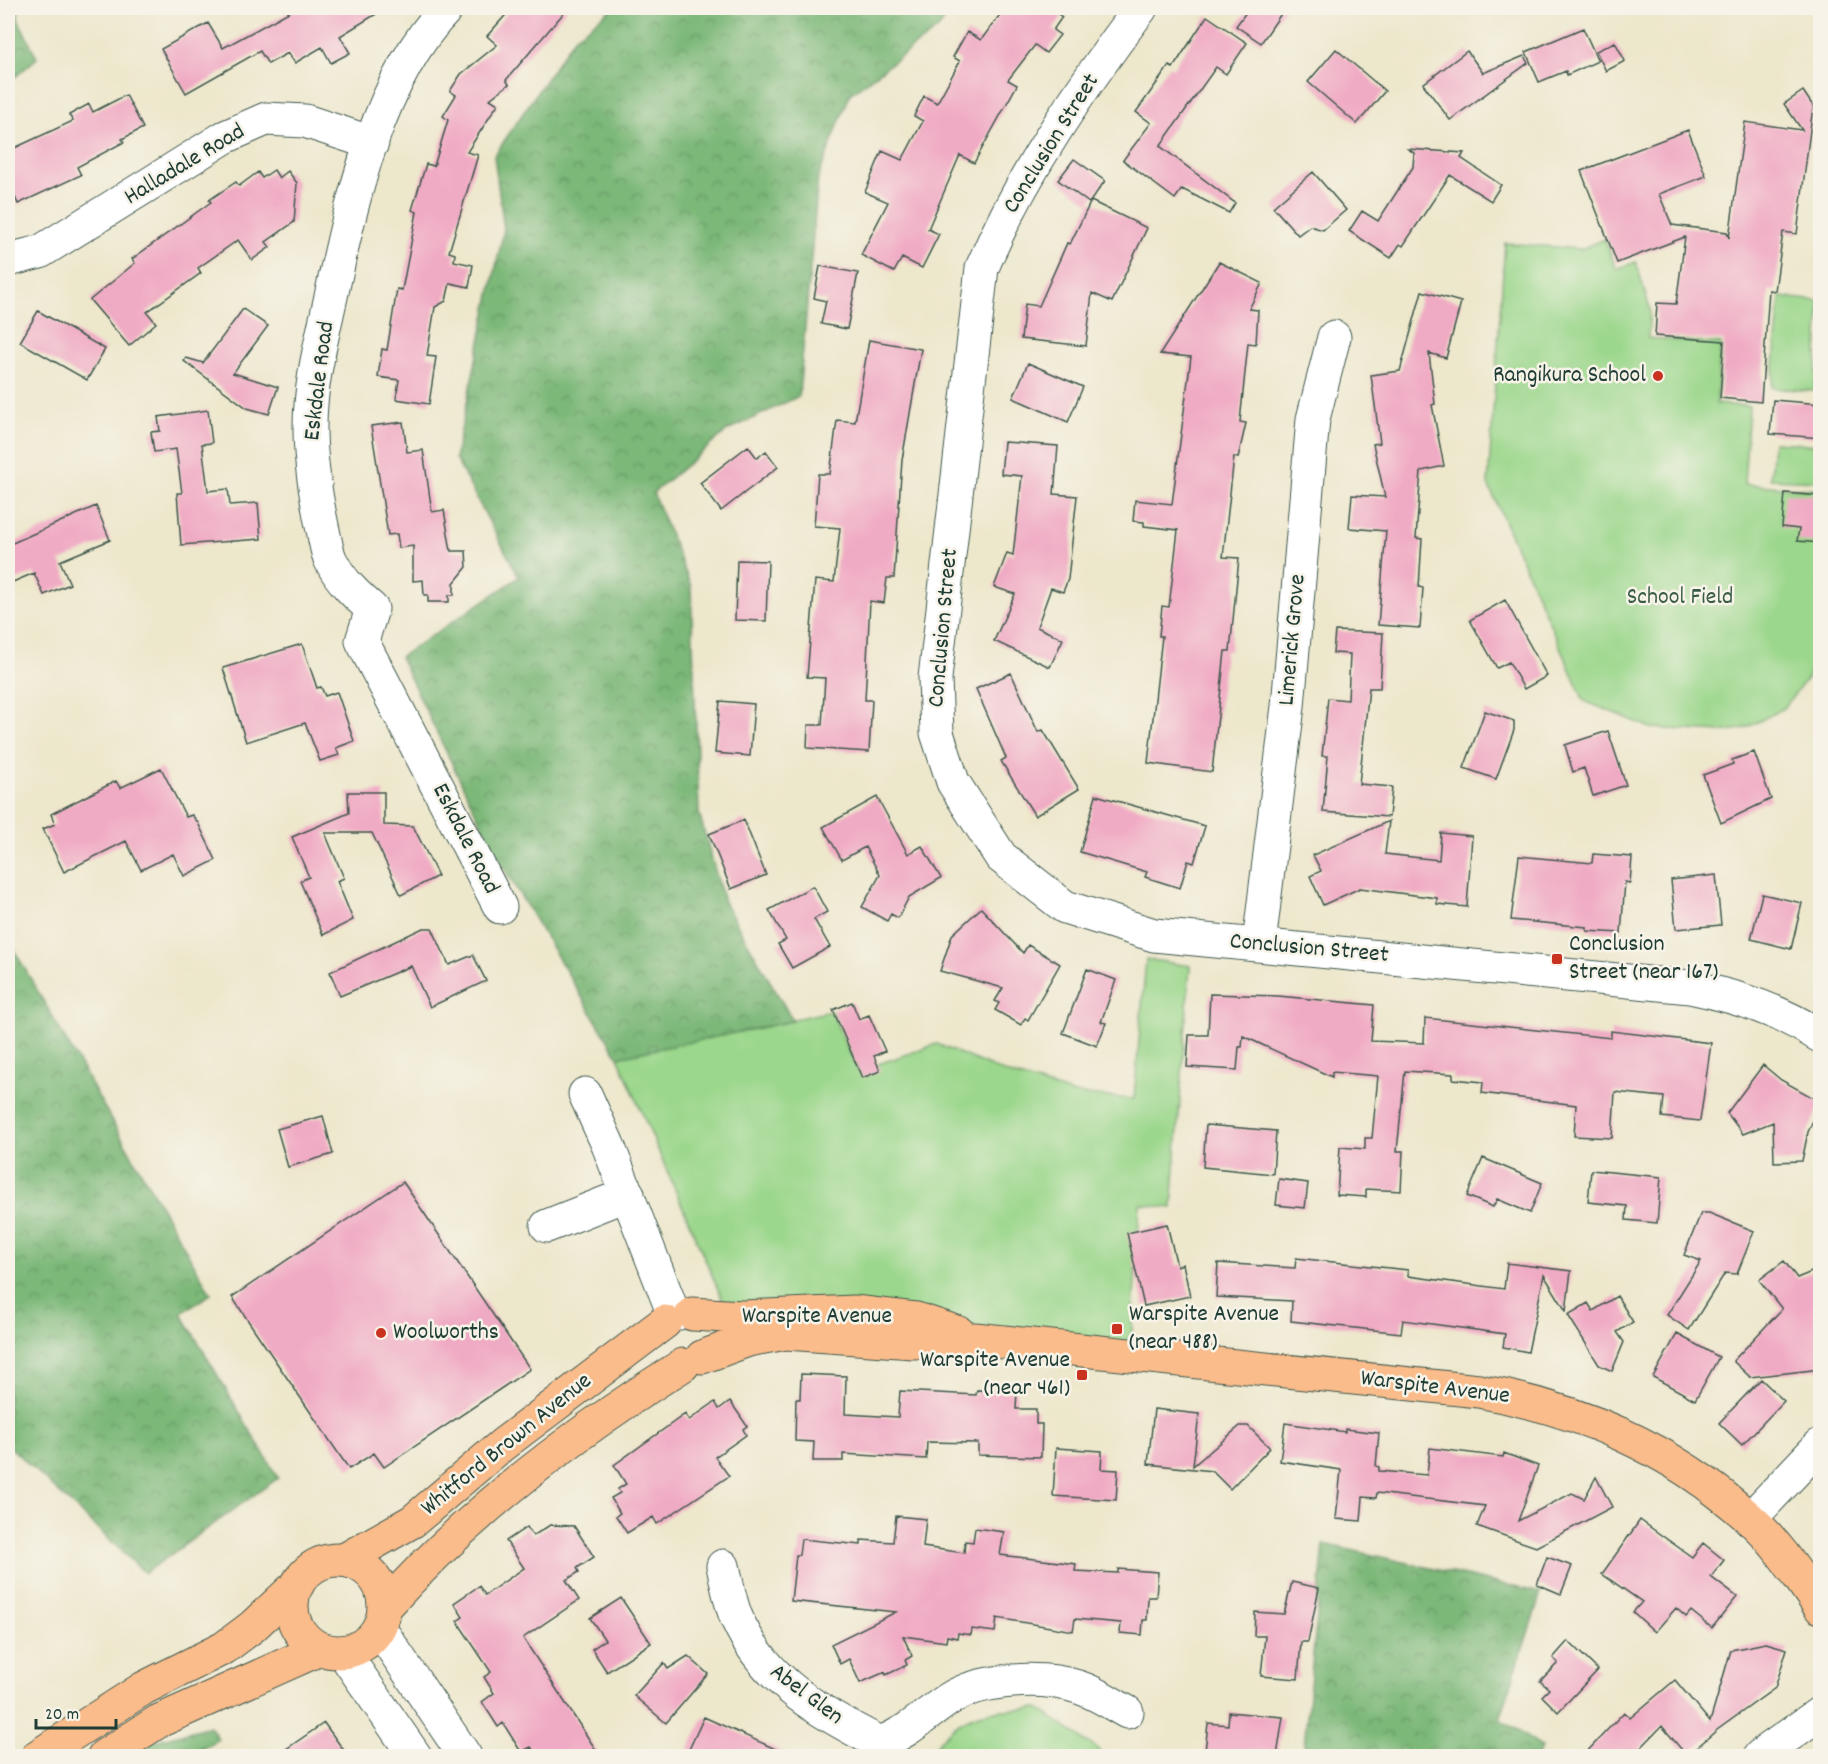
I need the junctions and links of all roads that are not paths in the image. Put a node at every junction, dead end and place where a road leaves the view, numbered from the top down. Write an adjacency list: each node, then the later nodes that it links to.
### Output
1 (447, 8): 3 (street, Eskdale Road)
2 (1141, 8): 7 (street, Conclusion Street)
3 (372, 143): 4 (street, Halladale Road); 6 (street, Eskdale Road)
4 (8, 260)
5 (1334, 337): 7 (street, Limerick Grove)
6 (500, 907)
7 (1259, 944): 8 (street, Conclusion Street)
8 (1821, 1036)
9 (585, 1094): 10 (street)
10 (628, 1194): 11 (street); 12 (street)
11 (547, 1226)
12 (677, 1317): 13 (main road, Warspite Avenue); 14 (main road); 14 (main road); 17 (main road, Whitford Brown Avenue)
13 (975, 1339): 14 (main road, Warspite Avenue); 16 (main road, Warspite Avenue)
14 (692, 1361): 21 (main road, Whitford Brown Avenue)
15 (1821, 1445): 16 (street)
16 (1750, 1519): 20 (main road, Warspite Avenue)
17 (344, 1560): 19 (main road); 21 (main road)
18 (723, 1566): 25 (street, Abel Glen)
19 (298, 1584): 22 (main road); 26 (main road)
20 (1821, 1607)
21 (382, 1618): 22 (main road); 29 (street)
22 (332, 1651): 27 (main road); 28 (street)
23 (1128, 1712): 25 (street)
24 (1821, 1713): 30 (street)
25 (879, 1750)
26 (38, 1756)
27 (104, 1756)
28 (415, 1756)
29 (463, 1756)
30 (1760, 1756)

